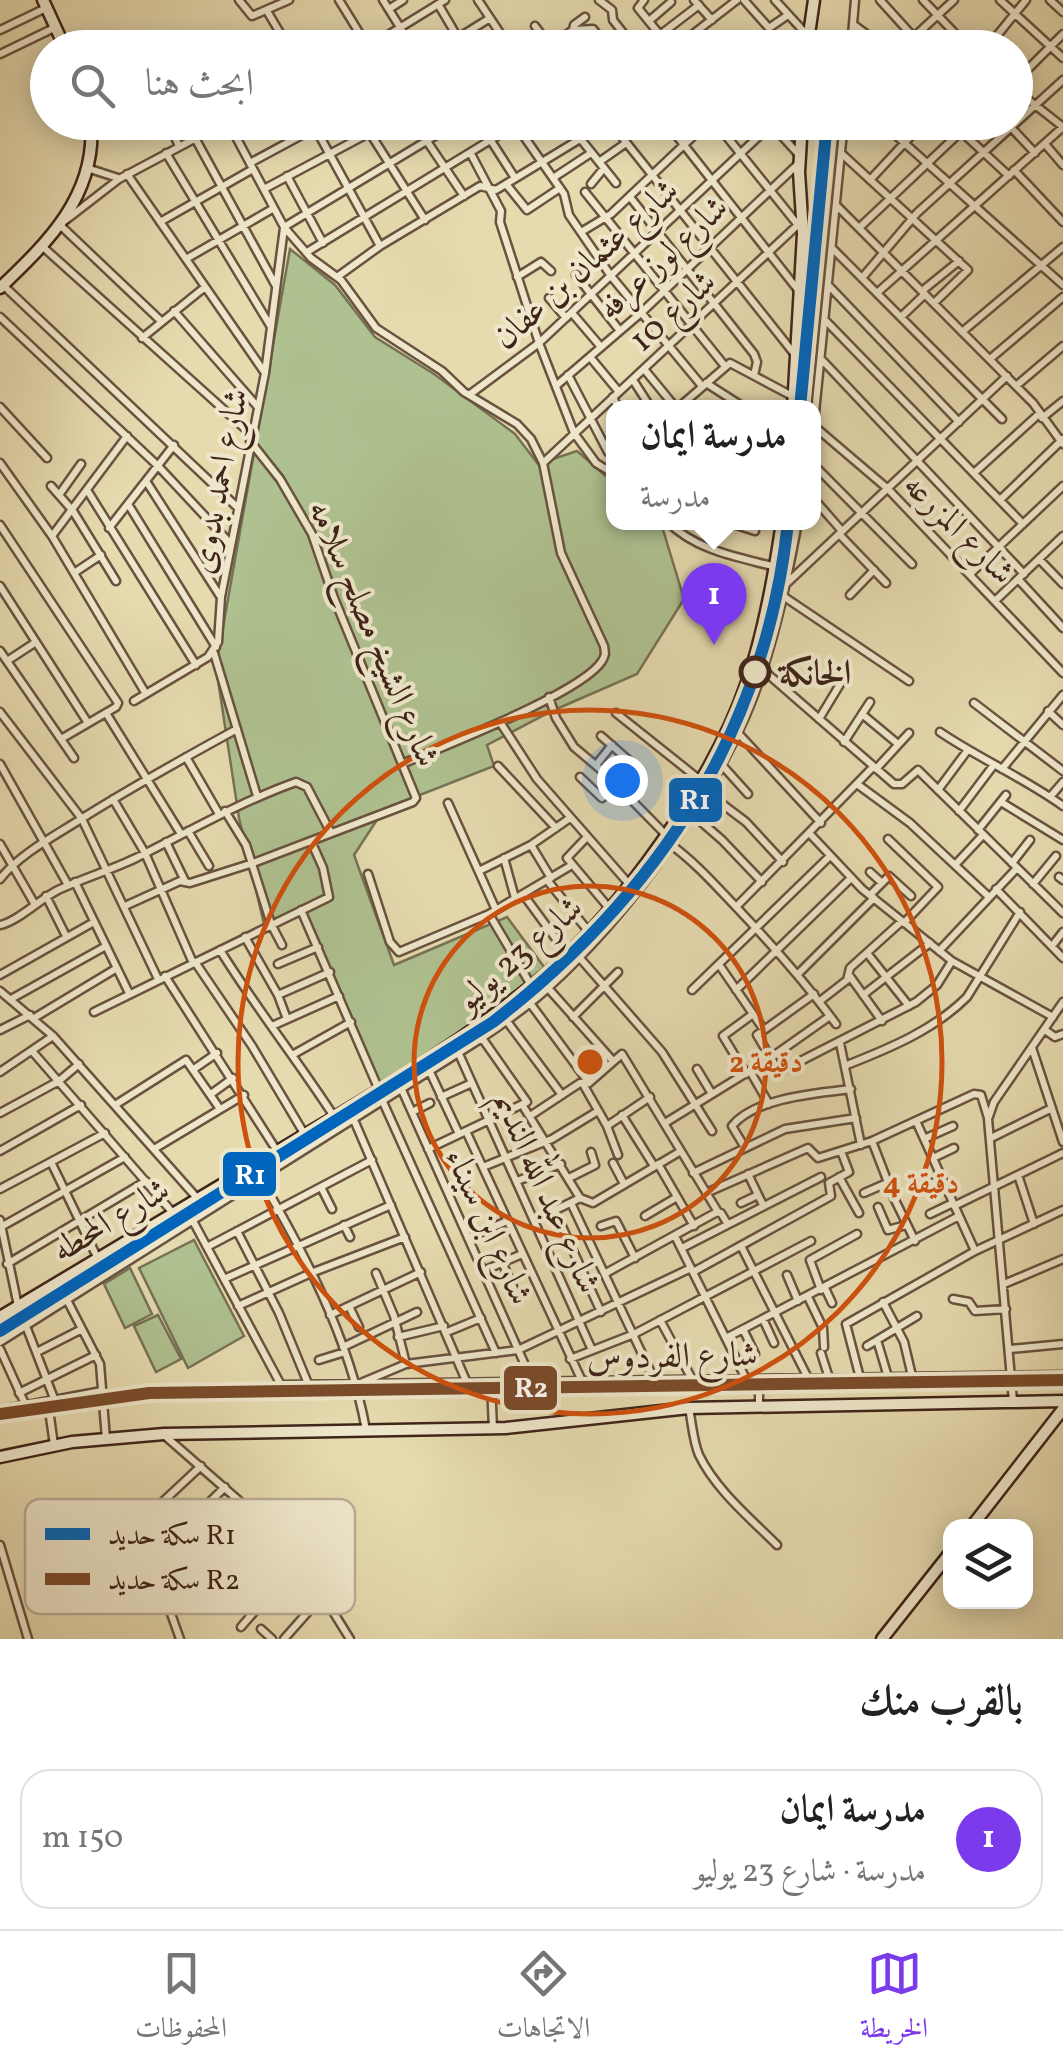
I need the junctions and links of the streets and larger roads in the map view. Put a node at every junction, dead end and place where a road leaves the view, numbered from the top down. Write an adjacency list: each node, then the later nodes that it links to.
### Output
1 (239, 0): 24 (street)
2 (289, 0): 24 (street)
3 (339, 0): 43 (street)
4 (383, 0): 26 (street)
5 (402, 0): 26 (street)
6 (478, 0): 32 (street)
7 (600, 0): 25 (street)
8 (614, 0): 25 (street)
9 (644, 0): 34 (street)
10 (741, 0): 29 (street); 33 (street)
11 (775, 0): 29 (street)
12 (855, 0): 35 (street)
13 (880, 0): 60 (street)
14 (924, 0): 30 (street)
15 (954, 0): 30 (street)
16 (1000, 0): 28 (street)
17 (1026, 0): 28 (street)
18 (1050, 0): 27 (street)
19 (441, 2): 36 (street); 46 (street)
20 (671, 2): 34 (street)
21 (697, 2): 33 (street); 54 (street)
22 (810, 3): 57 (street)
23 (45, 4): 38 (street); 39 (street)
24 (270, 6): 42 (street)
25 (608, 7): 52 (street)
26 (389, 9): 36 (street)
27 (1063, 12)
28 (1015, 13): 63 (street); 66 (street)
29 (788, 15): 56 (street)
30 (938, 16): 61 (street); 62 (street)
31 (584, 17): 50 (street)
32 (490, 18): 47 (street); 48 (street)
33 (712, 20): 55 (street)
34 (648, 21): 53 (street)
35 (853, 24): 58 (street); 59 (street)
36 (401, 26): 44 (street); 45 (street)
37 (535, 26): 49 (street)
38 (56, 27): 40 (street); 41 (street)
39 (0, 30)
40 (50, 30)
41 (57, 30)
42 (281, 30)
43 (357, 30)
44 (396, 30)
45 (403, 30)
46 (454, 30)
47 (471, 30)
48 (498, 30)
49 (538, 30)
50 (574, 30): 51 (street)
51 (594, 30)
52 (621, 30)
53 (656, 30)
54 (665, 30)
55 (699, 30)
56 (799, 30)
57 (808, 30)
58 (853, 30)
59 (861, 30)
60 (905, 30)
61 (921, 30)
62 (952, 30)
63 (1001, 30)
64 (1063, 34): 66 (street)
65 (30, 40): 67 (street)
66 (1051, 47): 68 (street); 69 (street)
67 (0, 54)
68 (1063, 58)
69 (1033, 64)
70 (1063, 80): 71 (street)
71 (1035, 106): 72 (street)
72 (1063, 127): 104 (street)
73 (90, 140): 122 (street)
74 (176, 140): 106 (street)
75 (191, 140): 106 (street)
76 (196, 140): 136 (street)
77 (237, 140): 120 (street)
78 (291, 140): 120 (street)
79 (322, 140): 112 (street)
80 (348, 140): 112 (street)
81 (375, 140): 121 (street)
82 (430, 140): 101 (street)
83 (492, 140): 113 (street); 128 (street)
84 (528, 140): 116 (street)
85 (577, 140): 116 (street)
86 (581, 140): 109 (street)
87 (624, 140): 102 (street)
88 (679, 140): 105 (street)
89 (689, 140): 105 (street)
90 (727, 140): 114 (street)
91 (756, 140): 114 (street, شارع عثمان بن عفان)
92 (785, 140): 115 (street)
93 (801, 140): 115 (street)
94 (842, 140): 110 (street)
95 (902, 140): 103 (street)
96 (908, 140): 103 (street)
97 (952, 140): 117 (street)
98 (972, 140): 107 (street)
99 (995, 140): 107 (street)
100 (1022, 140): 111 (street)
101 (427, 142): 121 (street); 123 (street)
102 (626, 143): 118 (street); 125 (street)
103 (905, 143): 117 (street); 130 (street)
104 (1045, 144): 111 (street); 119 (street)
105 (683, 145): 125 (street); 131 (street)
106 (179, 146): 108 (street)
107 (985, 152): 124 (street); 132 (street)
108 (166, 153): 126 (street); 147 (street)
109 (591, 153): 118 (street); 129 (street)
110 (841, 153): 130 (street); 149 (street)
111 (1035, 153): 124 (street)
112 (330, 154): 127 (street); 140 (street)
113 (471, 154): 123 (street); 137 (street)
114 (740, 155): 131 (street, شارع عثمان بن عفان); 141 (street)
115 (799, 160): 141 (street, شارع لوز عرفه); 160 (street)
116 (542, 161): 128 (street); 129 (street)
117 (928, 163): 132 (street); 146 (street)
118 (601, 165): 133 (street); 135 (street)
119 (1063, 165)
120 (251, 166): 136 (street); 139 (street)
121 (390, 166): 140 (street); 143 (street)
122 (87, 168): 126 (street); 161 (street)
123 (446, 170): 143 (street); 144 (street)
124 (1011, 173): 148 (street); 159 (street)
125 (652, 175): 145 (street); 151 (street)
126 (123, 176): 158 (street); 161 (street)
127 (287, 176): 139 (street); 152 (street)
128 (515, 178): 134 (street)
129 (553, 178): 138 (street)
130 (870, 180): 146 (street)
131 (712, 181): 151 (street, شارع عثمان بن عفان); 154 (street)
132 (951, 182): 148 (street); 155 (street)
133 (616, 183)
134 (506, 184): 137 (street); 138 (street)
135 (591, 184)
136 (222, 186): 147 (street); 162 (street)
137 (488, 188): 144 (street); 188 (street)
138 (560, 188): 165 (street)
139 (264, 189): 150 (street)
140 (349, 190): 152 (street); 156 (street)
141 (770, 191): 154 (street, شارع لوز عرفه); 160 (street)
142 (585, 192): 153 (street)
143 (408, 193): 156 (street); 157 (street)
144 (464, 196): 157 (street)
145 (630, 197): 153 (street); 166 (street)
146 (890, 198): 155 (street); 164 (street)
147 (195, 202): 158 (street); 167 (street)
148 (976, 205): 168 (street); 181 (street)
149 (837, 206): 164 (street); 174 (street)
150 (274, 208): 162 (street); 163 (street)
151 (681, 211): 166 (street, شارع عثمان بن عفان); 173 (street)
152 (307, 214): 163 (street); 169 (street)
153 (606, 218): 165 (street); 178 (street)
154 (742, 218): 173 (street, شارع لوز عرفه); 177 (street)
155 (912, 218): 168 (street); 175 (street)
156 (365, 219): 169 (street); 170 (street)
157 (425, 220): 170 (street)
158 (160, 222): 179 (street)
159 (1063, 222)
160 (800, 223): 177 (street, شارع 10); 196 (street)
161 (63, 224): 171 (street); 210 (street)
162 (243, 226): 167 (street); 194 (street)
163 (284, 227): 176 (street); 194 (street, شارع احمد بدوى)
164 (859, 228): 175 (street)
165 (581, 232): 187 (street)
166 (657, 233): 178 (street, شارع عثمان بن عفان); 182 (street)
167 (218, 240): 179 (street); 213 (street)
168 (936, 240): 180 (street); 183 (street)
169 (323, 243): 176 (street)
170 (380, 246): 186 (street)
171 (43, 247): 192 (street); 216 (street, شارع الشيخ مصلح سلامه)
172 (1063, 247): 181 (street)
173 (710, 248): 182 (street, شارع لوز عرفه); 190 (street)
174 (834, 249): 189 (street); 195 (street)
175 (882, 251): 183 (street); 189 (street)
176 (307, 252): 186 (street)
177 (770, 253): 190 (street, شارع 10); 196 (street)
178 (635, 254): 187 (street, شارع عثمان بن عفان); 197 (street)
179 (186, 259): 193 (street)
180 (959, 262): 199 (street); 203 (street)
181 (1041, 264): 191 (street); 215 (street)
182 (686, 271): 197 (street, شارع لوز عرفه); 204 (street)
183 (902, 271): 198 (street); 199 (street)
184 (551, 272): 188 (street)
185 (576, 275): 200 (street)
186 (337, 276): 236 (street)
187 (612, 276): 200 (street, شارع عثمان بن عفان); 206 (street)
188 (517, 278): 217 (street)
189 (862, 278): 198 (street)
190 (738, 283): 204 (street, شارع 10); 222 (street)
191 (1063, 284)
192 (2, 286): 261 (street)
193 (205, 286): 205 (street); 227 (street)
194 (277, 287): 213 (street, شارع احمد بدوى)
195 (830, 287): 211 (street); 254 (street)
196 (798, 290): 222 (street)
197 (664, 292): 206 (street, شارع لوز عرفه); 212 (street)
198 (877, 293): 208 (street)
199 (923, 293): 203 (street); 208 (street)
200 (591, 294): 207 (street, شارع عثمان بن عفان); 214 (street)
201 (549, 298): 207 (street)
202 (1063, 298): 223 (street)
203 (934, 303): 215 (street)
204 (714, 306): 212 (street, شارع 10); 229 (street)
205 (174, 312): 210 (street); 250 (street)
206 (642, 312): 214 (street, شارع لوز عرفه); 219 (street)
207 (569, 315): 217 (street, شارع عثمان بن عفان); 220 (street)
208 (901, 317): 237 (street)
209 (0, 318): 257 (street)
210 (162, 322): 216 (street)
211 (826, 322): 224 (street); 259 (street)
212 (692, 327): 219 (street, شارع 10); 225 (street)
213 (272, 328): 227 (street, شارع احمد بدوى)
214 (620, 331): 220 (street, شارع لوز عرفه)
215 (962, 332): 223 (street)
216 (142, 338): 258 (street, شارع الشيخ مصلح سلامه)
217 (539, 343): 233 (street); 236 (street, شارع عثمان بن عفان)
218 (1063, 346): 234 (street)
219 (668, 347): 226 (street, شارع 10); 232 (street)
220 (601, 348): 221 (street, شارع لوز عرفه)
221 (590, 356): 228 (street, شارع لوز عرفه); 235 (street)
222 (796, 357): 245 (street)
223 (990, 359): 230 (street)
224 (822, 360): 246 (street); 264 (street)
225 (727, 364): 229 (street); 232 (street)
226 (644, 369): 231 (street, شارع 10); 241 (street)
227 (265, 373): 250 (street, شارع احمد بدوى)
228 (568, 375): 233 (street, شارع لوز عرفه); 252 (street)
229 (754, 375): 244 (street)
230 (1006, 376): 234 (street); 237 (street)
231 (632, 380): 235 (street, شارع 10); 240 (street)
232 (704, 384): 242 (street); 243 (street)
233 (556, 385): 256 (street)
234 (1016, 386): 251 (street)
235 (616, 394): 238 (street, شارع 10); 239 (street)
236 (470, 396): 266 (street)
237 (982, 399): 253 (street); 254 (street)
238 (610, 400)
239 (617, 400)
240 (646, 400)
241 (673, 400)
242 (687, 400)
243 (731, 400)
244 (790, 400)
245 (793, 400)
246 (817, 400)
247 (1063, 400): 251 (street)
248 (606, 403): 252 (street, شارع 10)
249 (0, 406): 263 (street)
250 (257, 406): 258 (street, شارع احمد بدوى)
251 (1041, 416): 260 (street); 271 (street)
252 (590, 418): 256 (street, شارع 10); 262 (street)
253 (1002, 420)
254 (958, 422): 259 (street)
255 (821, 430): 275 (street, شارع المزرعه)
256 (574, 433): 266 (street, شارع 10); 269 (street)
257 (126, 436): 268 (street); 276 (street)
258 (251, 438): 280 (street, شارع احمد بدوى); 355 (street, شارع الشيخ مصلح سلامه)
259 (940, 439): 264 (street); 271 (street)
260 (1062, 442): 278 (street)
261 (174, 445): 268 (street); 280 (street)
262 (606, 448)
263 (47, 458)
264 (917, 461): 275 (street); 298 (street)
265 (0, 463): 295 (street)
266 (543, 463): 328 (street)
267 (81, 464): 277 (street)
268 (158, 466): 272 (street); 297 (street)
269 (606, 466)
270 (821, 472): 283 (street)
271 (974, 473): 278 (street)
272 (146, 481): 279 (street); 313 (street)
273 (51, 486): 277 (street)
274 (1063, 486): 284 (street)
275 (888, 488): 283 (street); 305 (street, شارع المزرعه)
276 (87, 490): 282 (street); 286 (street)
277 (58, 494): 282 (street)
278 (1000, 500): 284 (street)
279 (128, 504): 286 (street); 318 (street)
280 (238, 508): 297 (street, شارع احمد بدوى)
281 (821, 508): 293 (street)
282 (73, 511): 295 (street); 299 (street)
283 (863, 512): 293 (street); 301 (street)
284 (1023, 524): 298 (street)
285 (0, 525): 334 (street)
286 (110, 528): 321 (street)
287 (677, 530): 294 (street)
288 (684, 530): 294 (street)
289 (752, 530): 292 (street)
290 (781, 530): 302 (street, شارع 23 يوليو)
291 (796, 530): 309 (street)
292 (755, 531)
293 (841, 533): 303 (street); 309 (street)
294 (682, 535): 302 (street)
295 (52, 536): 304 (street)
296 (1062, 540): 300 (street)
297 (231, 544): 313 (street, شارع احمد بدوى)
298 (998, 547): 305 (street); 306 (street)
299 (101, 555): 304 (street); 307 (street)
300 (1039, 559): 306 (street); 310 (street)
301 (912, 564)
302 (776, 567): 368 (street, شارع 23 يوليو)
303 (874, 570): 308 (street); 312 (street)
304 (74, 572): 326 (street)
305 (970, 572): 315 (street, شارع المزرعه)
306 (1021, 576): 315 (street); 316 (street)
307 (116, 580)
308 (886, 583)
309 (786, 584): 314 (street)
310 (1063, 584)
311 (0, 586): 317 (street)
312 (850, 594)
313 (221, 596): 318 (street, شارع احمد بدوى)
314 (783, 596): 322 (street); 325 (street)
315 (996, 600): 323 (street, شارع المزرعه)
316 (1063, 628)
317 (36, 642): 320 (street); 339 (street)
318 (215, 649): 321 (street); 341 (street)
319 (0, 651): 320 (street)
320 (7, 662): 346 (street)
321 (196, 665): 326 (street)
322 (762, 669): 337 (street); 344 (street)
323 (1063, 673)
324 (842, 681): 337 (street)
325 (909, 681)
326 (146, 694): 329 (street)
327 (1063, 695): 332 (street)
328 (549, 697): 338 (street); 359 (street)
329 (134, 700)
330 (870, 702): 336 (street)
331 (974, 703): 347 (street)
332 (1048, 711): 340 (street); 347 (street)
333 (0, 712): 380 (street)
334 (106, 713): 339 (street); 364 (street)
335 (616, 713): 368 (street)
336 (862, 714): 348 (street); 349 (street)
337 (819, 719): 348 (street)
338 (500, 722): 355 (street); 379 (street)
339 (88, 724): 346 (street)
340 (1063, 725)
341 (237, 729): 352 (street); 371 (street)
342 (909, 732): 349 (street)
343 (940, 732): 351 (street)
344 (738, 733): 356 (street); 381 (street)
345 (601, 736): 350 (street)
346 (61, 739): 353 (street)
347 (1024, 740): 360 (street); 362 (street)
348 (844, 742): 361 (street)
349 (898, 744): 361 (street)
350 (612, 746): 357 (street); 359 (street)
351 (967, 750): 360 (street); 369 (street)
352 (186, 757): 364 (street); 377 (street)
353 (74, 758)
354 (0, 764): 392 (street)
355 (402, 764): 384 (street, شارع الشيخ مصلح سلامه)
356 (720, 764): 368 (street); 370 (street)
357 (634, 765)
358 (498, 766): 382 (street)
359 (596, 766): 367 (street)
360 (998, 767): 372 (street); 376 (street)
361 (874, 768): 366 (street); 369 (street)
362 (1063, 770)
363 (580, 777): 367 (street)
364 (148, 778): 373 (street); 383 (street)
365 (1063, 782): 372 (street)
366 (857, 784): 381 (street); 404 (street)
367 (616, 785): 388 (street)
368 (702, 785): 378 (street); 388 (street, شارع 23 يوليو); 401 (street)
369 (938, 790): 376 (street)
370 (748, 794)
371 (257, 796): 377 (street); 384 (street)
372 (1050, 797): 375 (street)
373 (113, 799): 380 (street); 397 (street)
374 (448, 804): 409 (street)
375 (1063, 806)
376 (959, 811): 385 (street)
377 (222, 812): 383 (street); 402 (street)
378 (691, 813): 388 (street); 415 (street)
379 (570, 818): 382 (street); 387 (street)
380 (82, 819): 392 (street); 408 (street)
381 (821, 823): 386 (street)
382 (556, 828): 396 (street)
383 (184, 832): 394 (street); 406 (street)
384 (331, 832): 393 (street)
385 (981, 833): 391 (street); 404 (street); 407 (street)
386 (810, 834): 398 (street); 401 (street)
387 (586, 838): 403 (street); 419 (street)
388 (667, 839): 419 (street, شارع 23 يوليو); 430 (street); 454 (street)
389 (888, 839): 437 (street)
390 (1030, 840): 407 (street)
391 (1063, 840)
392 (46, 841): 405 (street); 418 (street)
393 (310, 841): 402 (street); 432 (street)
394 (166, 842): 397 (street); 417 (street)
395 (0, 844): 405 (street)
396 (531, 845): 400 (street); 414 (street)
397 (145, 853): 408 (street); 422 (street)
398 (830, 856): 412 (street); 440 (street)
399 (1056, 856): 420 (street)
400 (504, 858): 409 (street); 424 (street)
401 (783, 862): 415 (street)
402 (254, 863): 417 (street); 438 (street)
403 (572, 865): 414 (street); 431 (street)
404 (955, 865): 427 (street)
405 (11, 866): 413 (street); 428 (street)
406 (209, 866)
407 (1014, 866): 420 (street); 421 (street)
408 (109, 870): 418 (street); 429 (street)
409 (479, 871): 433 (street)
410 (870, 872): 416 (street)
411 (368, 874): 433 (street)
412 (850, 878): 426 (street); 451 (street)
413 (0, 879)
414 (549, 879): 424 (street); 441 (street)
415 (762, 882): 430 (street)
416 (881, 882): 425 (street); 426 (street)
417 (186, 883): 422 (street)
418 (72, 884): 423 (street); 436 (street)
419 (628, 884): 431 (street, شارع 23 يوليو)
420 (1033, 884): 435 (street)
421 (996, 889): 427 (street); 434 (street)
422 (161, 890): 429 (street); 457 (street)
423 (46, 896): 428 (street); 443 (street)
424 (520, 896): 433 (street); 454 (street)
425 (911, 896)
426 (872, 897): 437 (street); 463 (street)
427 (989, 897): 452 (street)
428 (34, 903): 439 (street)
429 (125, 906): 467 (street)
430 (736, 908): 440 (street)
431 (610, 909): 441 (street, شارع 23 يوليو)
432 (301, 910): 438 (street); 449 (street)
433 (493, 912): 469 (street)
434 (1020, 912): 448 (street); 468 (street)
435 (1063, 913)
436 (94, 922): 443 (street); 446 (street)
437 (903, 922): 445 (street); 453 (street)
438 (270, 924): 444 (street); 447 (street)
439 (0, 925)
440 (757, 929): 451 (street); 459 (street)
441 (589, 932): 454 (street, شارع 23 يوليو)
442 (1063, 932): 448 (street)
443 (66, 936): 465 (street)
444 (245, 937): 450 (street); 476 (street)
445 (930, 943): 452 (street); 466 (street)
446 (106, 946): 460 (street); 480 (street)
447 (282, 946)
448 (1052, 946): 455 (street)
449 (318, 947): 458 (street); 461 (street)
450 (220, 950): 457 (street); 495 (street)
451 (776, 951): 463 (street); 473 (street)
452 (939, 951): 456 (street)
453 (867, 953): 464 (street); 466 (street)
454 (573, 956): 469 (street, شارع 23 يوليو); 470 (street); 471 (street)
455 (1063, 958)
456 (952, 961): 468 (street); 483 (street)
457 (194, 962): 467 (street); 555 (street)
458 (278, 964)
459 (720, 966): 472 (street); 473 (street)
460 (116, 968): 475 (street); 487 (street)
461 (330, 972): 476 (street); 478 (street)
462 (618, 972): 470 (street)
463 (798, 974): 479 (street)
464 (849, 974): 477 (street); 479 (street)
465 (0, 975)
466 (887, 976): 477 (street); 483 (street)
467 (162, 978): 475 (street); 505 (street)
468 (978, 978): 489 (street); 511 (street)
469 (531, 985): 528 (street, شارع 23 يوليو)
470 (604, 986): 488 (street); 535 (street)
471 (548, 988): 482 (street); 488 (street)
472 (692, 990)
473 (736, 990): 485 (street)
474 (0, 991): 480 (street)
475 (129, 993): 484 (street)
476 (278, 994): 490 (street)
477 (863, 994): 492 (street)
478 (339, 996): 490 (street); 493 (street)
479 (817, 997): 486 (street); 498 (street)
480 (11, 1000): 487 (street)
481 (1063, 1002): 489 (street)
482 (530, 1003): 491 (street); 520 (street)
483 (909, 1006): 492 (street)
484 (94, 1012)
485 (753, 1014): 498 (street); 516 (street)
486 (830, 1016): 494 (street); 508 (street)
487 (32, 1017): 496 (street); 500 (street)
488 (574, 1017): 509 (street)
489 (1053, 1017): 497 (street)
490 (287, 1019): 495 (street)
491 (506, 1020): 501 (street); 526 (street)
492 (882, 1021): 502 (street)
493 (350, 1022): 506 (street); 528 (street)
494 (836, 1024)
495 (271, 1026): 506 (street)
496 (0, 1030)
497 (1045, 1030): 499 (street); 503 (street)
498 (761, 1032): 508 (street)
499 (1063, 1034)
500 (54, 1036): 504 (street); 510 (street)
501 (482, 1038): 507 (street); 531 (street)
502 (840, 1043): 508 (street); 511 (street)
503 (1032, 1048): 536 (street); 545 (street)
504 (32, 1051): 514 (street); 518 (street)
505 (217, 1053): 512 (street); 517 (street)
506 (294, 1054): 543 (street)
507 (459, 1054): 515 (street); 519 (street, شارع عبد الله النديم)
508 (770, 1059): 516 (street)
509 (612, 1061): 520 (street); 529 (street)
510 (79, 1064): 518 (street); 534 (street)
511 (847, 1066): 521 (street)
512 (194, 1069): 523 (street); 534 (street)
513 (697, 1069): 524 (street)
514 (0, 1072)
515 (430, 1072): 522 (street); 527 (street)
516 (748, 1072): 524 (street); 532 (street)
517 (233, 1078): 523 (street); 525 (street)
518 (59, 1081): 533 (street); 540 (street)
519 (472, 1082): 527 (street); 547 (street, شارع عبد الله النديم)
520 (586, 1083): 526 (street); 538 (street)
521 (851, 1089): 532 (street); 544 (street)
522 (402, 1090): 528 (street); 539 (street, شارع ابن سيناء)
523 (211, 1094): 537 (street)
524 (712, 1094): 535 (street)
525 (244, 1095): 537 (street); 567 (street)
526 (562, 1095): 542 (street)
527 (441, 1096): 553 (street)
528 (381, 1097): 543 (street, شارع 23 يوليو); 546 (street); 686 (street)
529 (650, 1097): 541 (street); 549 (street)
530 (430, 1103): 539 (street)
531 (524, 1103): 542 (street); 547 (street)
532 (769, 1104): 562 (street)
533 (81, 1105): 554 (street); 566 (street)
534 (116, 1105): 564 (street)
535 (696, 1105): 549 (street); 552 (street)
536 (1052, 1108): 556 (street); 560 (street)
537 (220, 1109): 564 (street)
538 (598, 1111): 550 (street); 558 (street)
539 (412, 1112): 565 (street, شارع ابن سيناء)
540 (0, 1114)
541 (622, 1115): 550 (street); 580 (street)
542 (530, 1116): 558 (street)
543 (335, 1118): 555 (street, شارع 23 يوليو)
544 (856, 1118): 561 (street); 562 (street)
545 (988, 1119): 548 (street); 556 (street)
546 (354, 1120): 576 (street); 589 (street)
547 (488, 1120): 553 (street); 574 (street, شارع عبد الله النديم)
548 (916, 1120): 557 (street); 559 (street)
549 (666, 1123): 568 (street)
550 (607, 1126): 572 (street)
551 (952, 1126): 557 (street)
552 (712, 1130)
553 (462, 1132): 565 (street); 582 (street)
554 (106, 1133): 573 (street); 577 (street)
555 (306, 1135): 567 (street, شارع 23 يوليو)
556 (991, 1138): 596 (street)
557 (924, 1139): 575 (street)
558 (547, 1141): 574 (street); 579 (street)
559 (872, 1141): 561 (street); 594 (street)
560 (1063, 1142)
561 (861, 1145): 569 (street)
562 (744, 1146): 583 (street)
563 (954, 1148): 575 (street)
564 (154, 1149): 604 (street)
565 (428, 1149): 638 (street, شارع ابن سيناء)
566 (0, 1151)
567 (277, 1151): 581 (street, شارع 23 يوليو)
568 (681, 1151): 580 (street); 583 (street)
569 (840, 1151): 584 (street); 587 (street)
570 (591, 1152): 588 (street)
571 (1063, 1153): 585 (street)
572 (618, 1155)
573 (125, 1156): 591 (street); 599 (street)
574 (506, 1158): 582 (street); 592 (street, شارع عبد الله النديم)
575 (933, 1158): 590 (street)
576 (372, 1160): 595 (street); 609 (street)
577 (51, 1162): 597 (street); 599 (street)
578 (613, 1163): 593 (street)
579 (560, 1164): 588 (street); 592 (street)
580 (656, 1165): 593 (street); 603 (street)
581 (253, 1166): 589 (street); 604 (street, شارع 23 يوليو)
582 (482, 1167): 624 (street)
583 (693, 1173): 600 (street)
584 (748, 1174): 600 (street); 602 (street)
585 (1018, 1175): 596 (street); 628 (street)
586 (821, 1176): 608 (street)
587 (843, 1176): 618 (street); 643 (street)
588 (569, 1178): 605 (street)
589 (261, 1179): 612 (street); 625 (street)
590 (942, 1179): 598 (street); 610 (street)
591 (146, 1181): 616 (street); 622 (street)
592 (517, 1181): 623 (street, شارع عبد الله النديم)
593 (624, 1184): 605 (street)
594 (887, 1184): 601 (street); 630 (street)
595 (321, 1187): 612 (street); 613 (street)
596 (995, 1187): 610 (street); 639 (street)
597 (0, 1189)
598 (918, 1190)
599 (66, 1192): 622 (street); 626 (street)
600 (706, 1193): 617 (street)
601 (864, 1193)
602 (758, 1195): 607 (street); 608 (street)
603 (677, 1197): 620 (street); 632 (street)
604 (197, 1198): 616 (street, شارع المحطه)
605 (580, 1198): 606 (street)
606 (571, 1203): 614 (street); 659 (street)
607 (741, 1203)
608 (763, 1204): 627 (street)
609 (391, 1205): 629 (street); 635 (street)
610 (954, 1205): 619 (street); 621 (street)
611 (878, 1207): 630 (street)
612 (278, 1209): 633 (street); 642 (street)
613 (332, 1209)
614 (555, 1210): 623 (street); 681 (street)
615 (1063, 1210): 628 (street)
616 (174, 1212): 649 (street, شارع المحطه)
617 (718, 1212): 627 (street); 632 (street)
618 (859, 1213)
619 (930, 1214)
620 (645, 1216)
621 (959, 1216): 641 (street); 646 (street)
622 (78, 1220): 649 (street); 652 (street)
623 (535, 1220): 689 (street, شارع عبد الله النديم)
624 (507, 1221): 638 (street); 647 (street)
625 (194, 1222): 644 (street); 671 (street)
626 (1, 1223): 652 (street)
627 (727, 1223): 645 (street)
628 (1034, 1224): 639 (street)
629 (344, 1225): 637 (street); 642 (street)
630 (906, 1225): 641 (street)
631 (601, 1226): 648 (street)
632 (694, 1226): 636 (street)
633 (237, 1231): 644 (street); 653 (street)
634 (857, 1234): 666 (street)
635 (405, 1236): 656 (street); 658 (street)
636 (675, 1236): 645 (street); 648 (street)
637 (350, 1237)
638 (468, 1238): 655 (street, شارع ابن سيناء)
639 (1000, 1240): 646 (street); 663 (street)
640 (811, 1241): 657 (street)
641 (915, 1241): 666 (street)
642 (297, 1246): 653 (street); 658 (street)
643 (740, 1246): 654 (street); 657 (street)
644 (207, 1247): 662 (street)
645 (682, 1248): 654 (street)
646 (975, 1251): 674 (street)
647 (522, 1254): 651 (street); 697 (street)
648 (635, 1258): 659 (street)
649 (98, 1259): 676 (street, شارع المحطه)
650 (1063, 1260): 663 (street)
651 (502, 1262): 655 (street); 665 (street)
652 (8, 1264): 676 (street)
653 (254, 1265): 662 (street); 667 (street)
654 (692, 1270): 668 (street); 675 (street)
655 (483, 1271): 708 (street, شارع ابن سيناء)
656 (420, 1272): 664 (street); 695 (street)
657 (754, 1272): 668 (street); 682 (street)
658 (311, 1273): 667 (street); 683 (street)
659 (606, 1273): 675 (street)
660 (376, 1274): 664 (street)
661 (786, 1275): 672 (street)
662 (224, 1279): 677 (street)
663 (1004, 1284): 679 (street)
664 (383, 1289): 678 (street); 690 (street)
665 (514, 1289)
666 (823, 1289): 669 (street); 673 (street)
667 (268, 1292): 677 (street); 735 (street)
668 (706, 1296): 688 (street); 700 (street)
669 (808, 1296): 672 (street); 723 (street)
670 (953, 1299): 679 (street)
671 (67, 1300): 691 (street); 694 (street)
672 (798, 1302): 682 (street)
673 (832, 1302)
674 (883, 1302): 693 (street); 724 (street)
675 (620, 1303): 681 (street); 698 (street)
676 (18, 1306): 685 (street, شارع المحطه)
677 (238, 1306): 735 (street, شارع الفردوس)
678 (349, 1306): 683 (street); 692 (street)
679 (1006, 1309): 706 (street)
680 (417, 1312): 690 (street)
681 (601, 1312): 689 (street)
682 (777, 1312): 687 (street); 722 (street)
683 (330, 1315): 707 (street)
684 (917, 1316): 693 (street)
685 (0, 1317)
686 (480, 1318): 695 (street); 711 (street)
687 (763, 1319): 696 (street); 702 (street)
688 (660, 1320): 698 (street); 727 (street)
689 (580, 1322): 697 (street); 709 (street, شارع عبد الله النديم)
690 (394, 1323): 699 (street); 707 (street)
691 (26, 1326): 704 (street); 710 (street)
692 (359, 1327)
693 (896, 1328): 701 (street); 719 (street)
694 (82, 1329): 710 (street); 713 (street)
695 (446, 1329): 699 (street); 714 (street)
696 (743, 1329): 700 (street); 712 (street)
697 (558, 1333): 708 (street); 715 (street)
698 (634, 1334): 709 (street); 726 (street)
699 (398, 1337): 717 (street)
700 (726, 1338): 728 (street)
701 (877, 1340): 705 (street); 721 (street)
702 (774, 1343)
703 (1063, 1344): 706 (street)
704 (0, 1346): 737 (street)
705 (867, 1346)
706 (1010, 1348): 720 (street)
707 (344, 1349): 716 (street); 734 (street)
708 (518, 1350): 711 (street); 733 (street, شارع ابن سيناء)
709 (592, 1350): 715 (street)
710 (37, 1352): 725 (street)
711 (496, 1353): 714 (street)
712 (755, 1354)
713 (96, 1356): 725 (street); 736 (street)
714 (457, 1358): 717 (street); 730 (street)
715 (570, 1359): 731 (street)
716 (320, 1360)
717 (406, 1364): 734 (street)
718 (1063, 1375): 720 (street, شارع الفردوس)
719 (912, 1376): 720 (street, شارع الفردوس); 721 (street, شارع الفردوس)
720 (1010, 1376): 740 (street)
721 (888, 1377): 724 (street, شارع الفردوس)
722 (808, 1378): 723 (street, شارع الفردوس); 729 (street, شارع الفردوس)
723 (829, 1378): 724 (street, شارع الفردوس)
724 (860, 1378)
725 (49, 1379): 737 (street); 738 (street)
726 (654, 1379): 727 (street, شارع الفردوس); 731 (street, شارع الفردوس)
727 (692, 1379): 728 (street, شارع الفردوس)
728 (746, 1379): 729 (street, شارع الفردوس)
729 (760, 1379): 742 (street)
730 (467, 1382): 732 (street, شارع الفردوس); 734 (street, شارع الفردوس)
731 (582, 1382): 733 (street, شارع الفردوس)
732 (491, 1383): 733 (street, شارع الفردوس); 746 (street)
733 (533, 1383)
734 (357, 1385): 735 (street, شارع الفردوس); 747 (street)
735 (309, 1386)
736 (102, 1391): 738 (street); 749 (street)
737 (19, 1393): 741 (street)
738 (52, 1401): 741 (street); 750 (street)
739 (1063, 1401): 740 (street)
740 (1013, 1402): 742 (street)
741 (25, 1404): 745 (street)
742 (759, 1405): 743 (street)
743 (688, 1408): 746 (street); 759 (street)
744 (1063, 1409): 757 (street)
745 (0, 1410)
746 (493, 1429): 747 (street)
747 (366, 1430): 748 (street)
748 (164, 1434): 749 (street); 752 (street)
749 (106, 1439): 750 (street)
750 (54, 1445): 751 (street)
751 (0, 1457)
752 (201, 1466): 753 (street); 754 (street)
753 (225, 1487): 755 (street); 756 (street)
754 (165, 1499)
755 (213, 1499)
756 (239, 1499)
757 (977, 1519)
758 (0, 1545): 767 (street)
759 (777, 1545)
760 (943, 1562): 772 (street)
761 (171, 1614): 768 (street)
762 (252, 1614): 765 (street)
763 (306, 1614): 770 (street)
764 (334, 1614): 771 (street)
765 (241, 1627)
766 (261, 1629): 769 (street)
767 (28, 1639)
768 (180, 1639)
769 (272, 1639)
770 (284, 1639)
771 (350, 1639)
772 (882, 1639)

